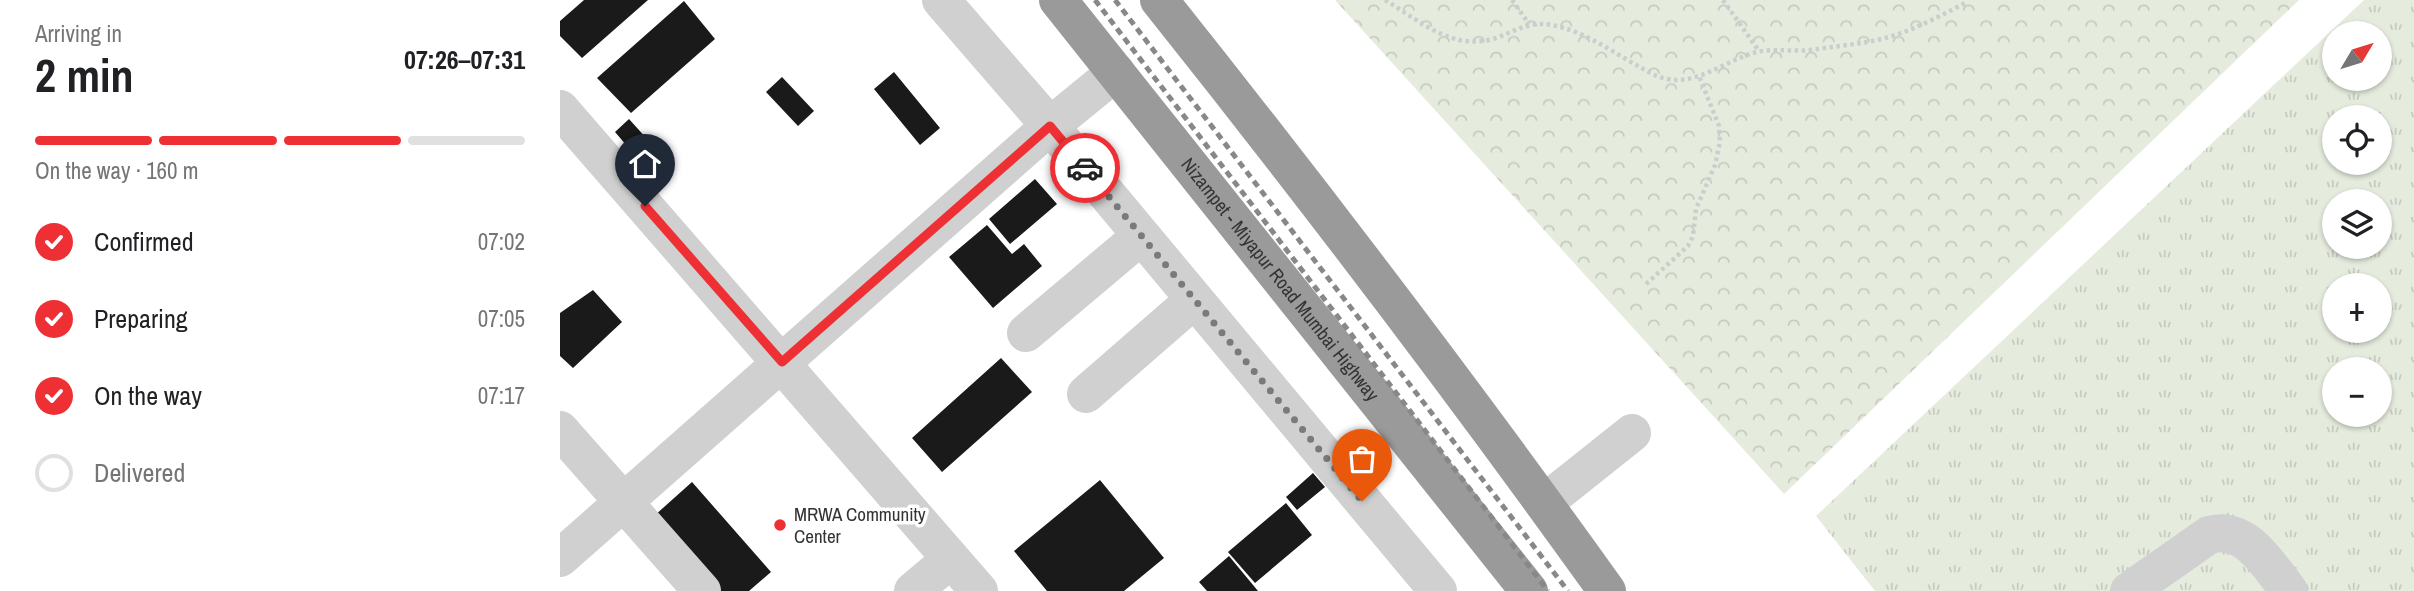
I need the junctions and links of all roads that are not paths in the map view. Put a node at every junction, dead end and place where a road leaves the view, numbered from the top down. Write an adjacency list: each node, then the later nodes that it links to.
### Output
1 (941, 0): 6 (street)
2 (1058, 0): 4 (highway, Nizampet - Miyapur Road Mumbai Highway)
3 (1159, 0): 15 (highway)
4 (1116, 72): 6 (street); 22 (highway, Nizampet - Miyapur Road Mumbai Highway)
5 (560, 109): 10 (street)
6 (1050, 126): 7 (street); 10 (street)
7 (1141, 236): 8 (street); 9 (street)
8 (1194, 300): 11 (street); 21 (street)
9 (1026, 334)
10 (782, 362): 14 (street); 17 (street)
11 (1086, 394)
12 (560, 430): 14 (street)
13 (1632, 433): 15 (street)
14 (623, 502): 16 (street); 18 (street)
15 (1544, 503): 23 (highway)
16 (560, 558)
17 (951, 559): 19 (street); 20 (street)
18 (702, 591)
19 (913, 591)
20 (979, 591)
21 (1438, 591)
22 (1530, 591)
23 (1607, 591)
24 (2129, 591): 25 (street)
25 (2289, 591)

